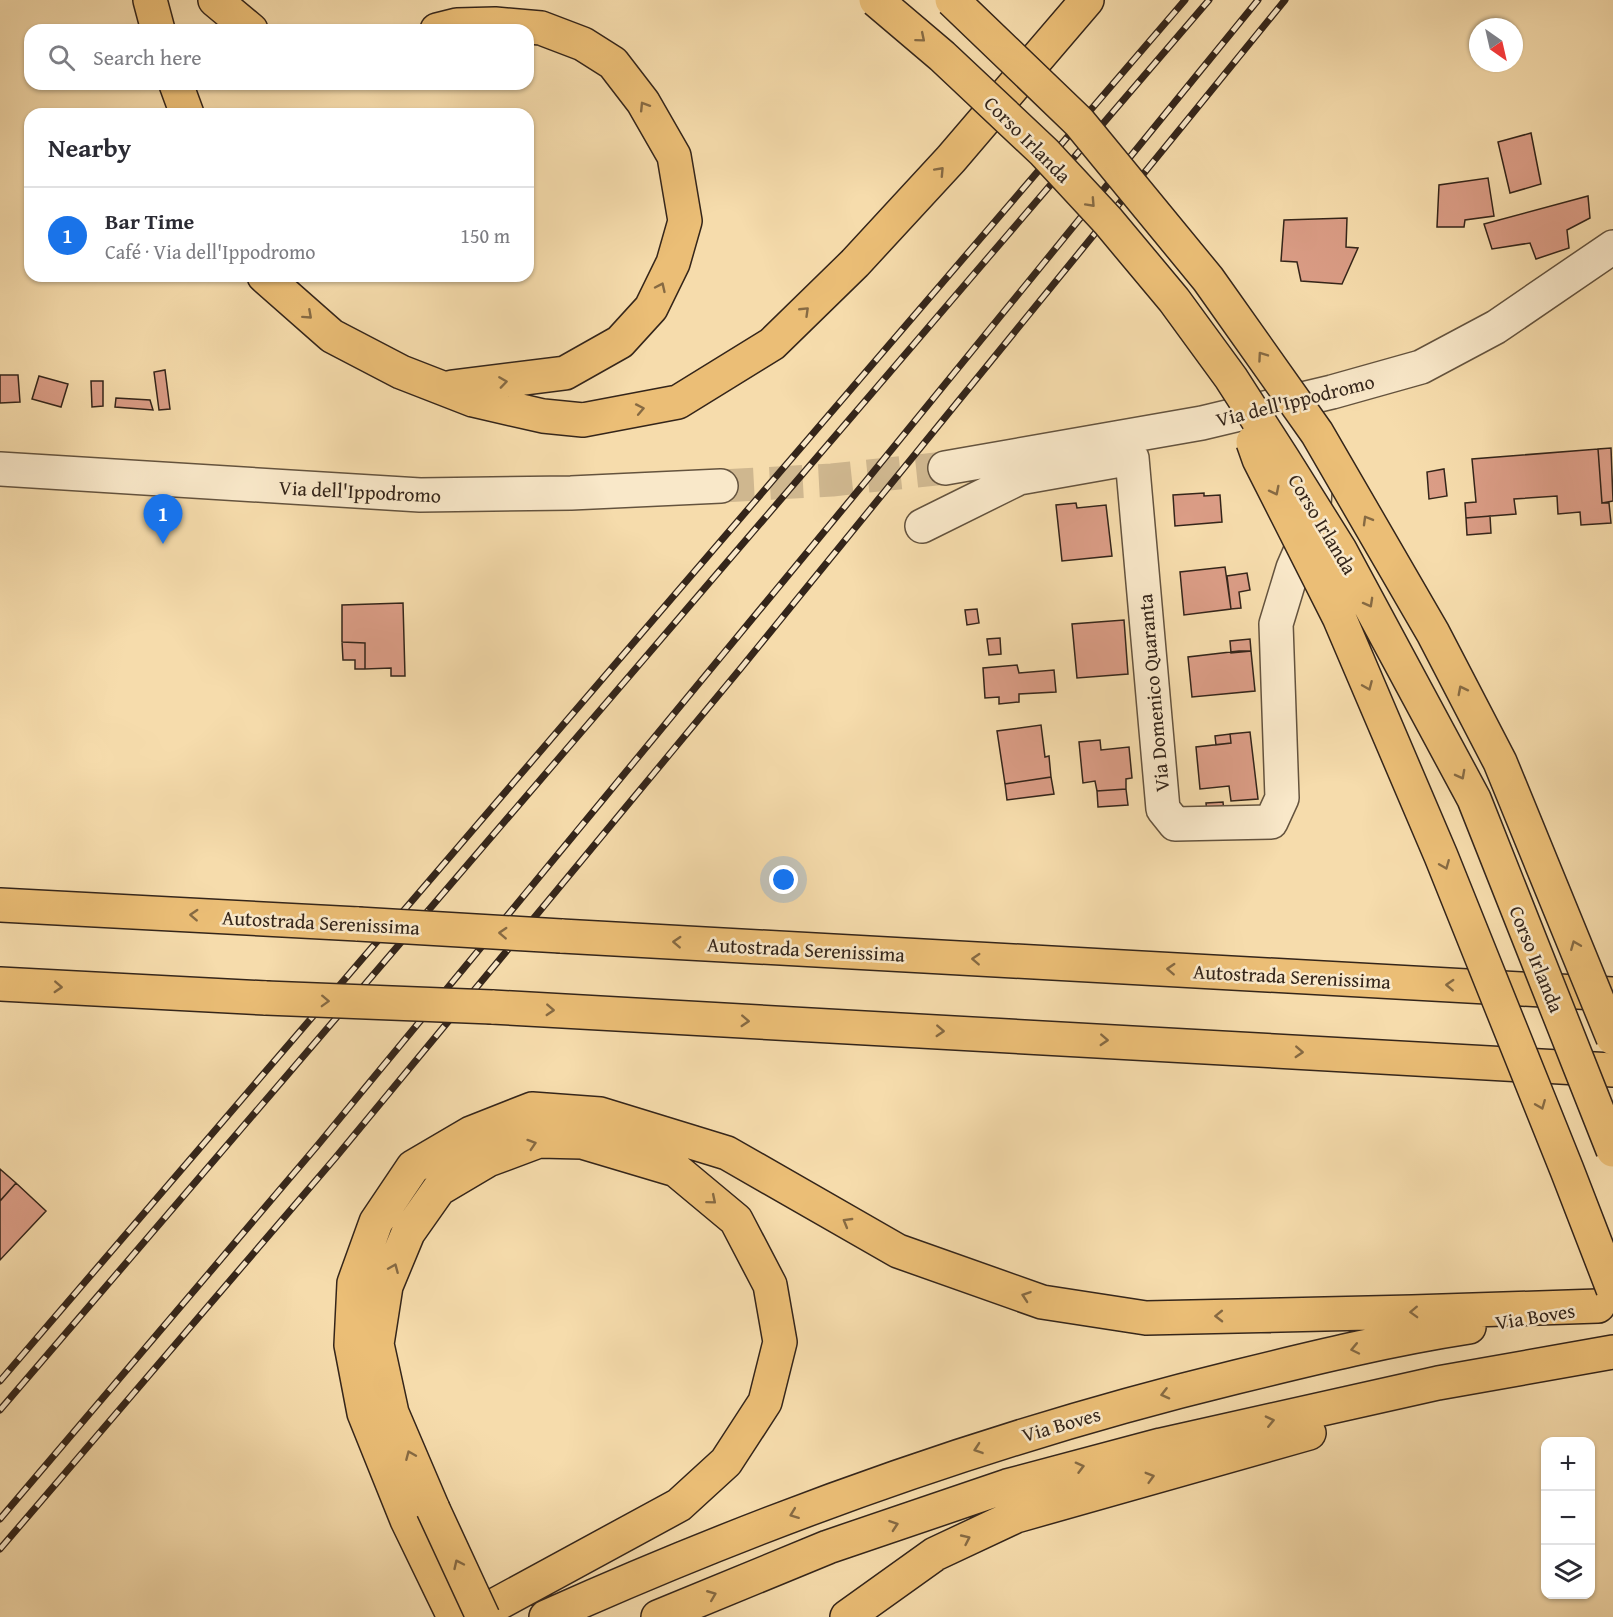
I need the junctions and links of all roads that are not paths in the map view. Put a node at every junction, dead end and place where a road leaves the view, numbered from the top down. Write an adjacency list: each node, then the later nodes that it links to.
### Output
1 (150, 0): 8 (highway)
2 (215, 0): 9 (highway)
3 (467, 0): 10 (highway)
4 (876, 0): 17 (highway, Corso Irlanda, one-way to 17, bridge)
5 (952, 0): 14 (highway, Corso Irlanda, bridge)
6 (981, 0): 14 (highway, bridge)
7 (1086, 0): 18 (highway, one-way to 7)
8 (156, 24)
9 (244, 24)
10 (439, 24)
11 (534, 27): 18 (highway, one-way to 11)
12 (178, 90): 13 (highway)
13 (185, 108)
14 (1079, 122): 27 (highway, Corso Irlanda, one-way to 14, bridge)
15 (1613, 247): 19 (street, Via dell'Ippodromo)
16 (271, 282): 18 (highway, one-way to 18)
17 (1232, 378): 29 (highway, Corso Irlanda, one-way to 29, bridge); 30 (highway, one-way to 30, bridge)
18 (445, 388)
19 (1285, 404): 20 (street, Via dell'Ippodromo); 23 (street, Via Domenico Quaranta)
20 (945, 468)
21 (0, 469): 22 (street, Via dell'Ippodromo)
22 (721, 486)
23 (922, 526)
24 (0, 905): 26 (highway, Autostrada Serenissima, one-way to 24, bridge)
25 (0, 984): 28 (highway, one-way to 28, bridge)
26 (1613, 994)
27 (1613, 1038)
28 (1613, 1070)
29 (1613, 1150)
30 (1606, 1298): 33 (highway, one-way to 33); 37 (highway, Via Boves, one-way to 37)
31 (1613, 1352): 32 (highway)
32 (1497, 1372): 38 (highway, one-way to 32); 39 (highway, one-way to 32)
33 (420, 1515): 34 (highway); 35 (highway, one-way to 35); 36 (highway, one-way to 33, bridge)
34 (454, 1617)
35 (473, 1617)
36 (483, 1617)
37 (546, 1617)
38 (658, 1617)
39 (847, 1617)

